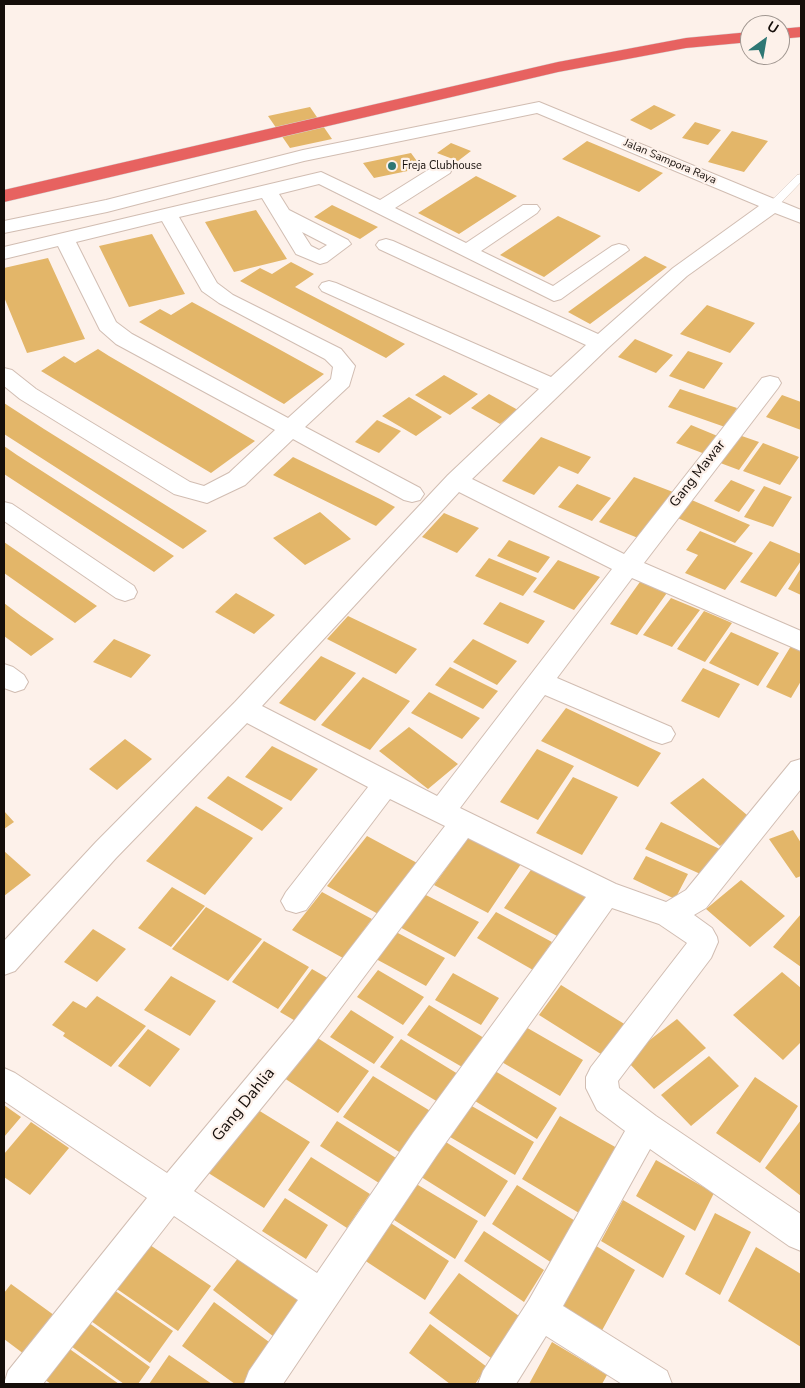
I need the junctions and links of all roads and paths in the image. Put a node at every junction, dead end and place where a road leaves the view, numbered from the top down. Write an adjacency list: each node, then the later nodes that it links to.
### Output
1 (740, 38): 5 (highway)
2 (443, 169): 7 (street)
3 (801, 177): 6 (lane)
4 (268, 191): 7 (street); 9 (street); 10 (street)
5 (4, 196)
6 (772, 206): 11 (street, Jalan Sampora Raya); 12 (street, Jalan Sampora Raya); 19 (street)
7 (381, 208): 16 (street)
8 (530, 209): 16 (street)
9 (282, 214)
10 (168, 215): 13 (street); 23 (street)
11 (801, 217)
12 (4, 227)
13 (65, 238): 17 (street); 23 (street)
14 (386, 245): 19 (street)
15 (619, 250): 16 (street)
16 (467, 251)
17 (4, 252)
18 (329, 287): 22 (street)
19 (600, 342): 22 (street)
20 (4, 376): 23 (street)
21 (770, 383): 27 (street, Gang Mawar)
22 (554, 388): 24 (street)
23 (290, 430): 25 (street)
24 (456, 481): 27 (street); 31 (street)
25 (412, 494)
26 (4, 510): 28 (street)
27 (628, 566): 29 (street); 30 (street, Gang Mawar)
28 (125, 592)
29 (801, 642)
30 (541, 682): 32 (street); 35 (street, Gang Dahlia)
31 (244, 709): 34 (street); 39 (street)
32 (662, 734)
33 (801, 770): 38 (street)
34 (386, 784): 35 (street); 37 (street)
35 (453, 817): 36 (street); 42 (street, Gang Dahlia)
36 (606, 893): 38 (street); 44 (street)
37 (296, 901)
38 (669, 915): 41 (street)
39 (4, 962)
40 (4, 1083): 42 (street)
41 (645, 1127): 43 (street); 45 (street)
42 (171, 1194): 44 (street); 46 (street, Gang Dahlia)
43 (801, 1234)
44 (322, 1296): 47 (street)
45 (541, 1312): 48 (street); 49 (street)
46 (21, 1384)
47 (262, 1384)
48 (496, 1384)
49 (654, 1384)

